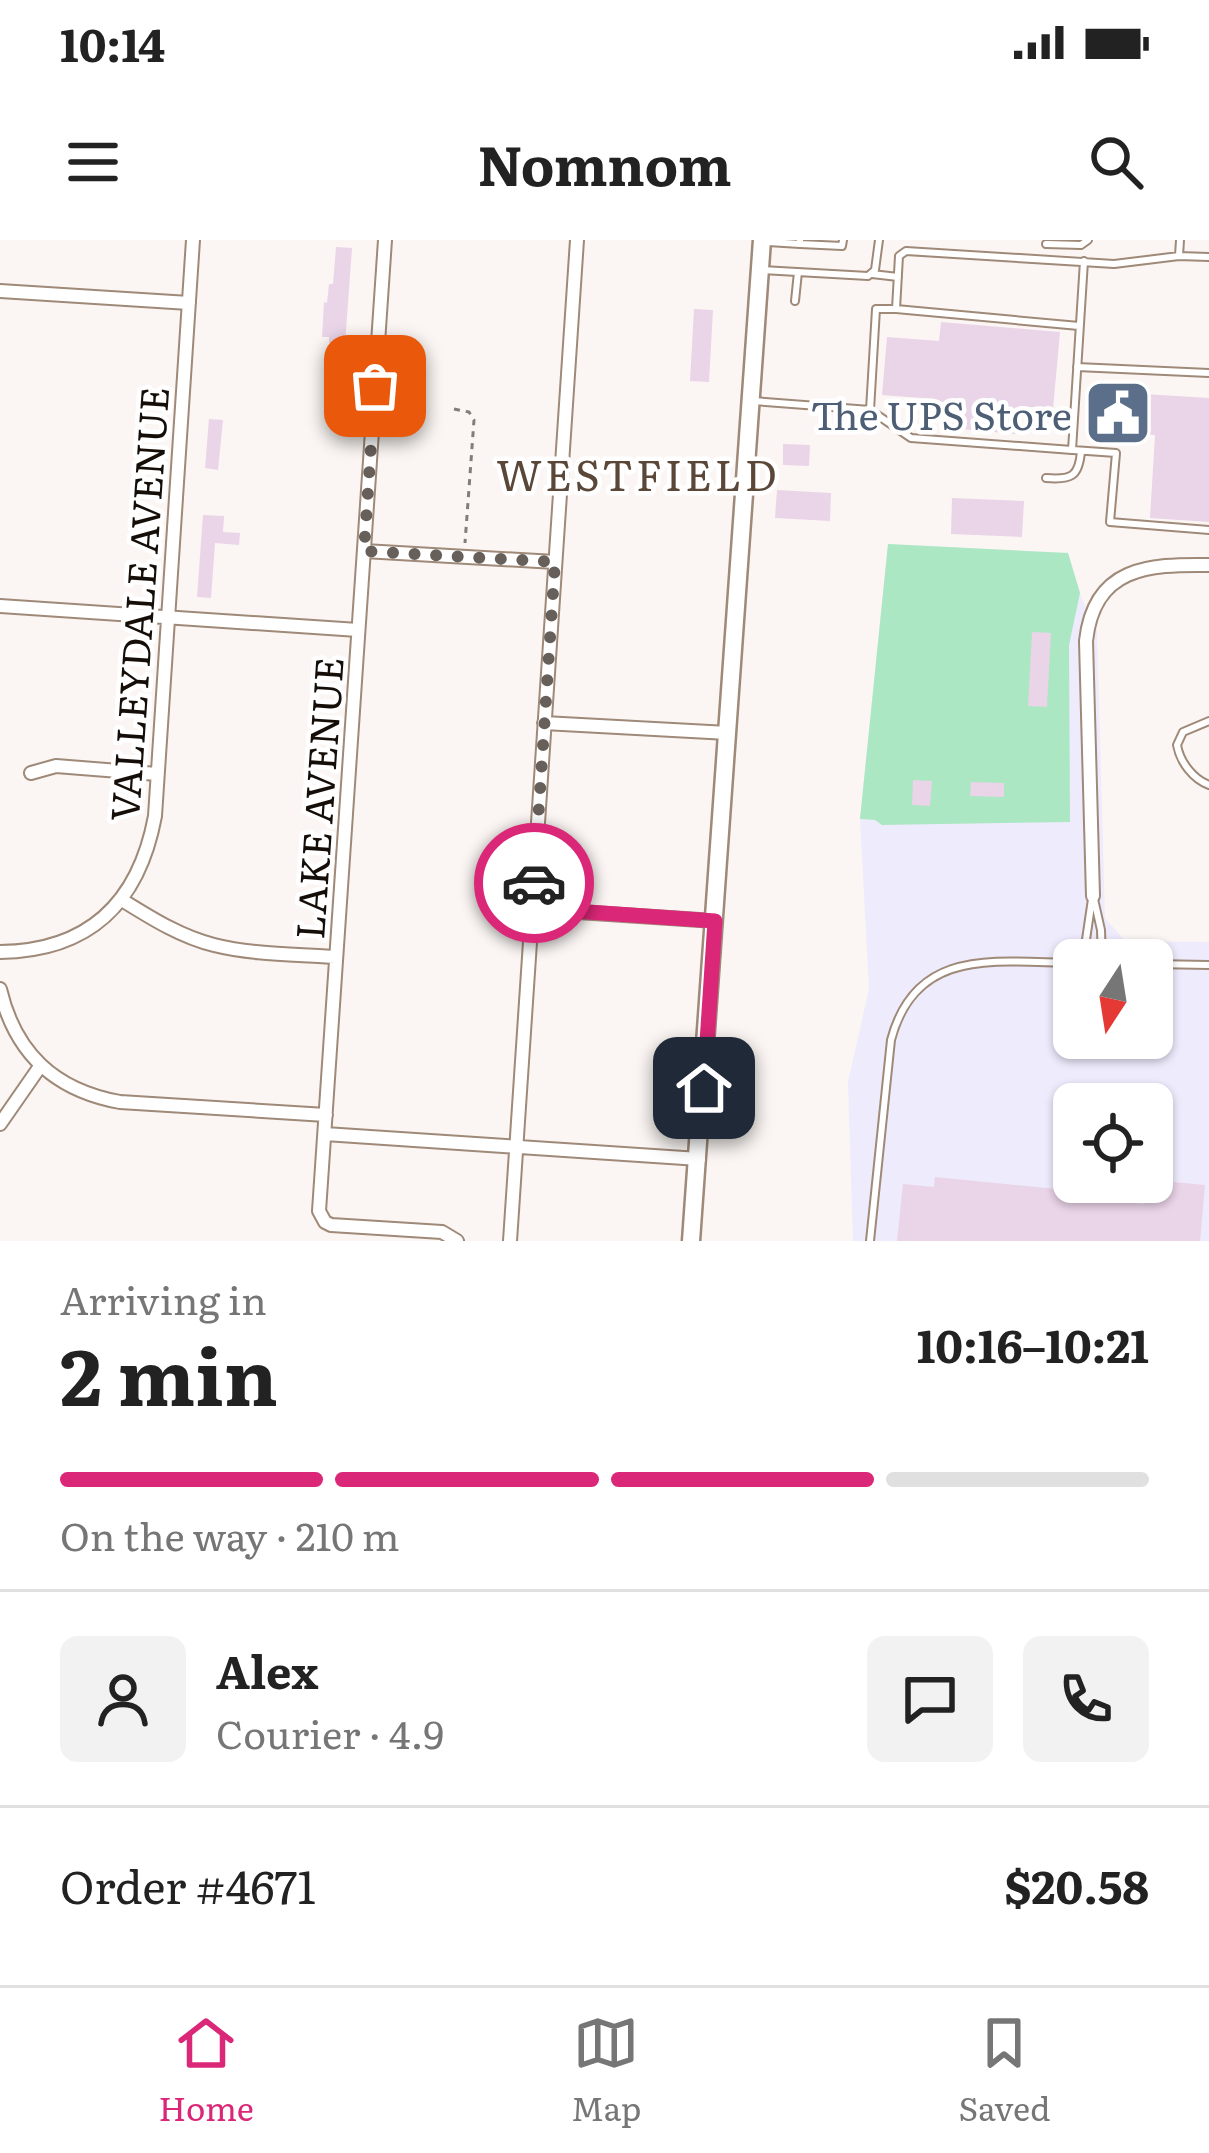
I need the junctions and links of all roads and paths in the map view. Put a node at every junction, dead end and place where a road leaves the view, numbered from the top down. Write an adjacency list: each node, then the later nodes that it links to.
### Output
1 (193, 240): 23 (street, VALLEYDALE AVENUE)
2 (385, 240): 34 (street, LAKE AVENUE)
3 (577, 240): 36 (street)
4 (843, 240): 10 (lane)
5 (879, 240): 19 (lane)
6 (1088, 240): 11 (lane)
7 (1180, 240): 12 (lane)
8 (1197, 240): 13 (lane)
9 (762, 241): 10 (lane); 17 (street)
10 (800, 242)
11 (1046, 242): 15 (lane)
12 (1179, 256): 13 (lane); 16 (lane)
13 (1197, 256): 14 (lane)
14 (1209, 257)
15 (1045, 260): 16 (lane); 20 (lane)
16 (1084, 261): 25 (lane)
17 (760, 270): 18 (lane); 28 (street)
18 (798, 272): 19 (lane); 22 (lane)
19 (872, 274): 20 (lane)
20 (898, 277): 24 (lane)
21 (0, 291): 23 (street)
22 (796, 302)
23 (189, 303): 39 (street, VALLEYDALE AVENUE)
24 (896, 310): 25 (lane); 30 (lane)
25 (1079, 326): 26 (lane)
26 (1077, 367): 27 (lane); 31 (lane)
27 (1209, 373)
28 (751, 401): 30 (lane); 43 (street)
29 (454, 409): 35 (path)
30 (870, 410): 31 (lane)
31 (1076, 450): 32 (lane); 33 (lane)
32 (1046, 478)
33 (1209, 530)
34 (364, 551): 35 (street); 40 (street, LAKE AVENUE)
35 (464, 556): 36 (street)
36 (555, 562): 42 (street)
37 (1209, 565): 47 (street)
38 (0, 606): 39 (street)
39 (168, 618): 40 (street); 45 (street, VALLEYDALE AVENUE)
40 (358, 630): 54 (street, LAKE AVENUE)
41 (1209, 722): 46 (lane)
42 (544, 723): 43 (street); 49 (street)
43 (728, 734): 50 (street)
44 (31, 773): 45 (street)
45 (158, 774): 48 (street, VALLEYDALE AVENUE)
46 (1209, 785)
47 (1093, 896): 51 (lane); 52 (lane)
48 (122, 900): 53 (street, VALLEYDALE AVENUE); 54 (street)
49 (532, 908): 50 (street); 63 (street)
50 (715, 921): 64 (street)
51 (1085, 939)
52 (1101, 939)
53 (0, 952)
54 (336, 957): 60 (street, LAKE AVENUE)
55 (1053, 964): 68 (lane)
56 (1173, 964): 57 (lane)
57 (1209, 965)
58 (0, 988): 59 (street)
59 (41, 1065): 60 (street); 61 (street)
60 (326, 1114): 62 (street, LAKE AVENUE)
61 (0, 1124)
62 (325, 1134): 63 (street); 65 (street, LAKE AVENUE)
63 (516, 1148): 64 (street); 66 (street)
64 (699, 1159): 67 (street)
65 (457, 1241)
66 (510, 1241)
67 (691, 1241)
68 (870, 1241)

